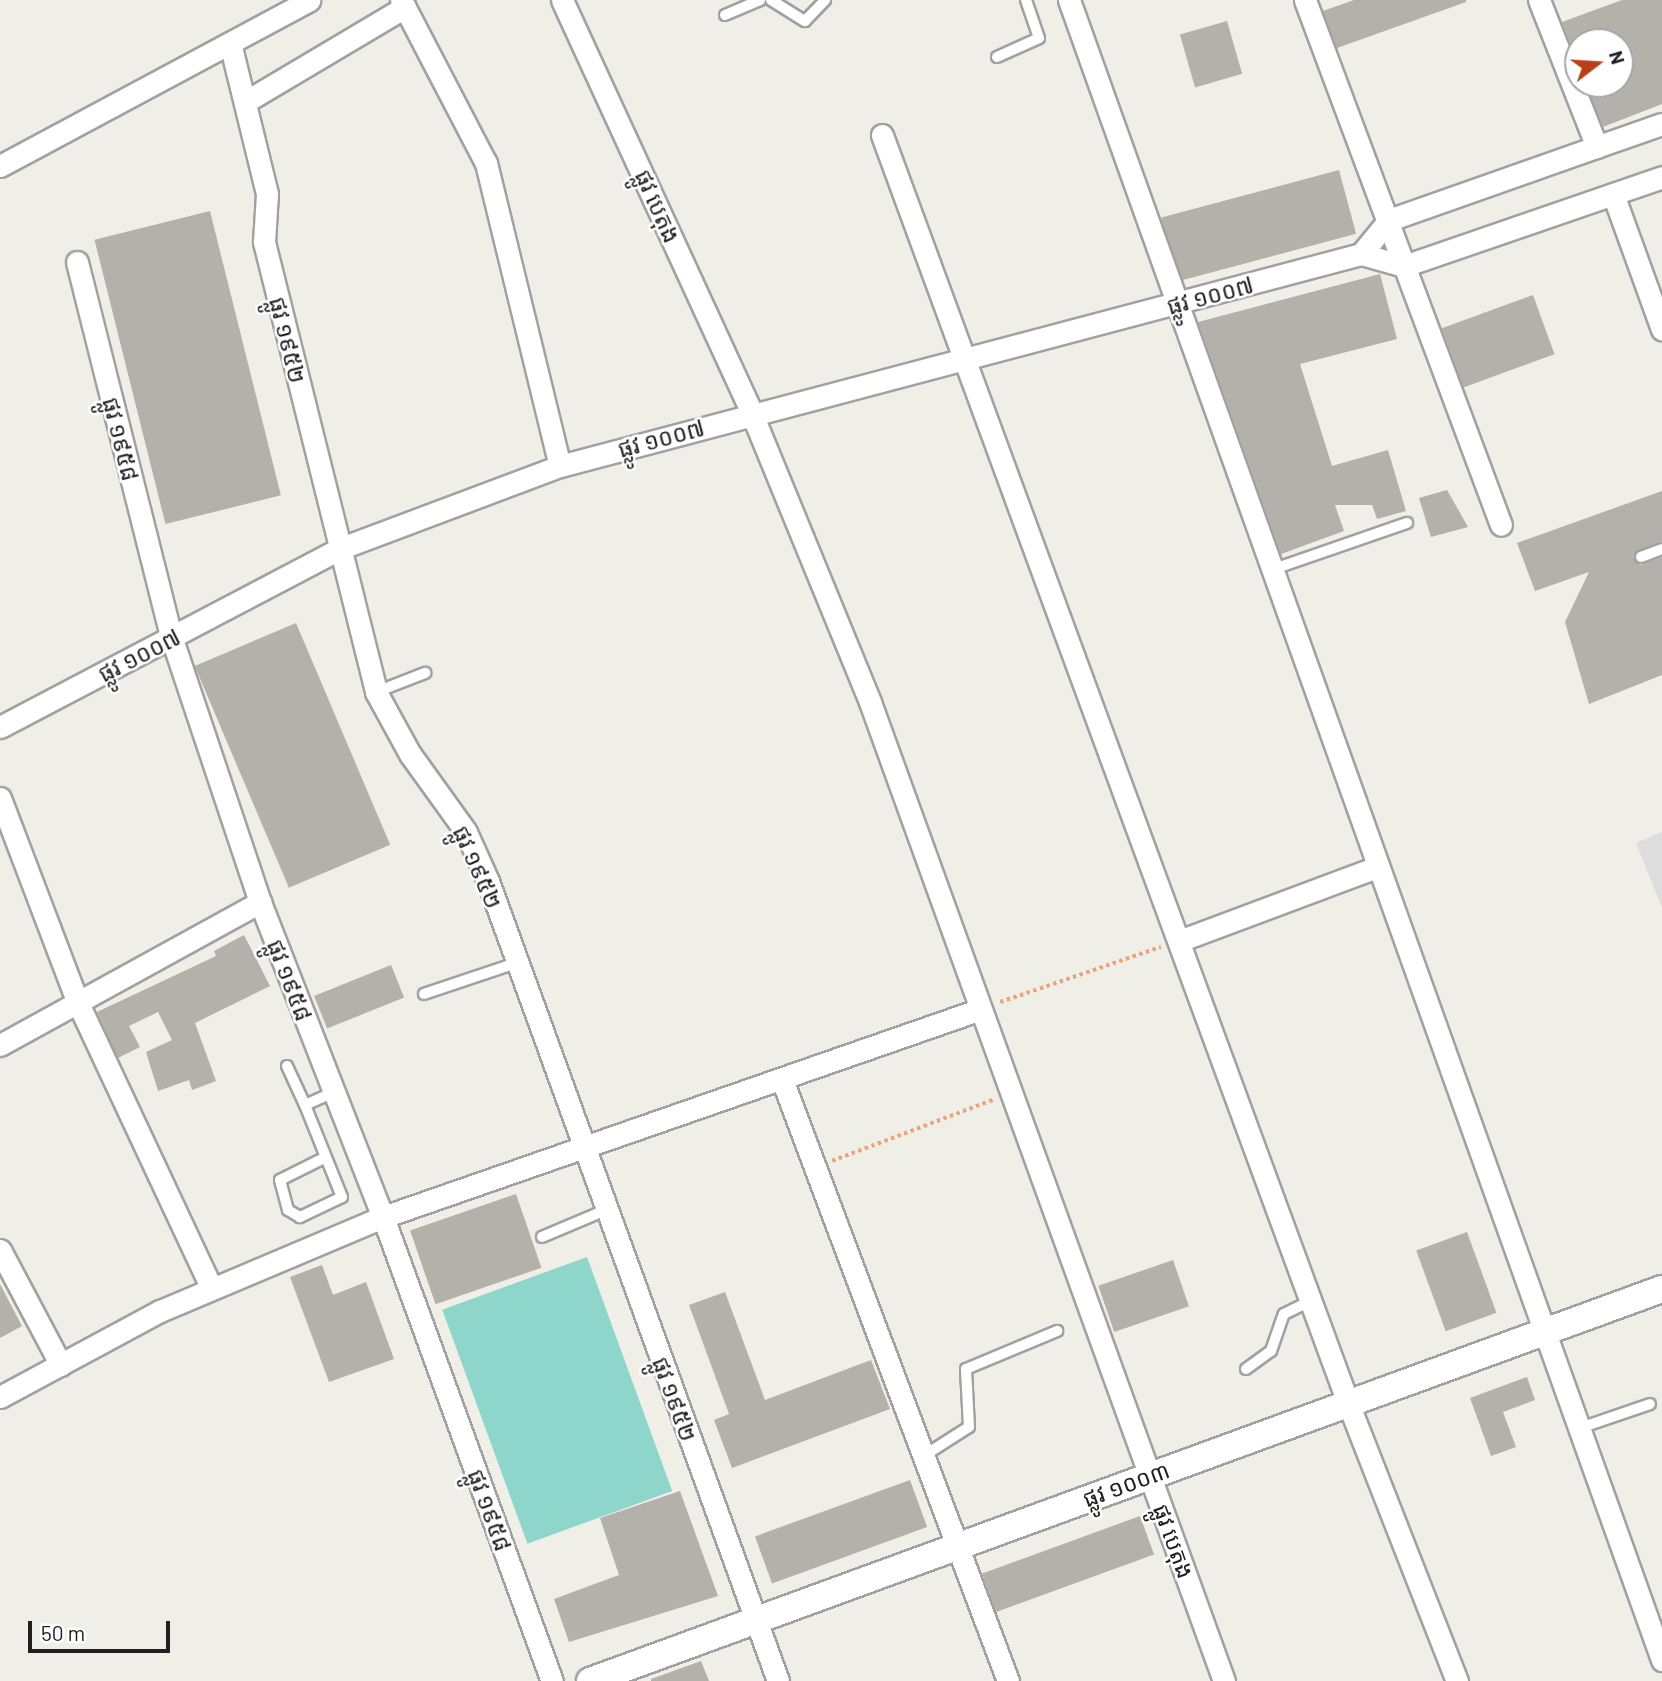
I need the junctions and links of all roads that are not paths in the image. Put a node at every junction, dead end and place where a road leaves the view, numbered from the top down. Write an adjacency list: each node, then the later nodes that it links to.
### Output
1 (309, 0): 12 (street)
2 (562, 0): 28 (street, ផ្លូវ បេតុង)
3 (760, 0): 11 (lane)
4 (771, 0): 5 (lane)
5 (825, 0)
6 (1026, 0): 13 (lane)
7 (1069, 0): 25 (street)
8 (1305, 0): 21 (street)
9 (1539, 0): 17 (street)
10 (403, 3): 14 (street); 29 (street)
11 (725, 15)
12 (231, 47): 14 (street, ផ្លូវ ១៩៥២); 18 (street)
13 (997, 57)
14 (245, 102): 32 (street, ផ្លូវ ១៩៥២)
15 (1662, 124): 17 (street)
16 (882, 135): 27 (street)
17 (1597, 147): 21 (street)
18 (0, 166)
19 (1662, 177): 20 (street)
20 (1613, 194): 24 (street); 26 (street)
21 (1389, 220): 22 (street); 24 (street)
22 (1361, 254): 24 (street); 25 (street, ផ្លូវ ១០០៧)
23 (77, 262): 36 (street, ផ្លូវ ១៩៥៨)
24 (1404, 266): 31 (street)
25 (1177, 304): 27 (street, ផ្លូវ ១០០៧); 35 (street)
26 (1662, 329)
27 (966, 361): 28 (street, ផ្លូវ ១០០៧); 43 (street)
28 (752, 414): 29 (street, ផ្លូវ ១០០៧); 47 (street, ផ្លូវ បេតុង)
29 (560, 466): 32 (street, ផ្លូវ ១០០៧)
30 (1407, 523): 35 (lane)
31 (1501, 525)
32 (339, 549): 36 (street, ផ្លូវ ១០០៧); 38 (street, ផ្លូវ ១៩៥២)
33 (1662, 549): 34 (lane)
34 (1641, 557)
35 (1269, 571): 41 (street)
36 (172, 639): 39 (street, ផ្លូវ ១០០៧); 42 (street, ផ្លូវ ១៩៥៨)
37 (425, 673): 38 (lane)
38 (376, 692): 44 (street, ផ្លូវ ១៩៥២)
39 (0, 727)
40 (0, 798): 46 (street)
41 (1377, 867): 43 (street); 63 (street)
42 (260, 902): 46 (street); 51 (street, ផ្លូវ ១៩៥៨)
43 (1179, 941): 61 (street)
44 (516, 963): 45 (lane); 53 (street, ផ្លូវ ១៩៥២)
45 (424, 994)
46 (78, 1003): 48 (street); 59 (street)
47 (978, 1010): 50 (street); 71 (street, ផ្លូវ បេតុង)
48 (0, 1045)
49 (287, 1066): 52 (lane)
50 (783, 1082): 53 (street); 70 (street)
51 (334, 1092): 52 (lane); 56 (street, ផ្លូវ ១៩៥៨)
52 (305, 1105): 54 (lane)
53 (584, 1149): 55 (street, ផ្លូវ ១៩៥២); 56 (street)
54 (326, 1157): 54 (lane)
55 (606, 1210): 57 (lane); 73 (street, ផ្លូវ ១៩៥២)
56 (383, 1217): 59 (street); 75 (street, ផ្លូវ ១៩៥៨)
57 (542, 1237)
58 (0, 1250): 64 (street)
59 (211, 1287): 64 (street)
60 (1662, 1289): 63 (street, ផ្លូវ ១០០៣)
61 (1311, 1301): 65 (lane); 67 (street)
62 (1057, 1331): 70 (lane)
63 (1542, 1334): 67 (street, ផ្លូវ ១០០៣); 69 (street)
64 (61, 1365): 66 (street)
65 (1246, 1369)
66 (0, 1398)
67 (1348, 1403): 71 (street, ផ្លូវ ១០០៣); 80 (street)
68 (1650, 1404): 69 (lane)
69 (1577, 1429): 74 (street)
70 (925, 1455): 72 (street)
71 (1151, 1475): 72 (street, ផ្លូវ ១០០៣); 79 (street, ផ្លូវ បេតុង)
72 (958, 1546): 73 (street, ផ្លូវ ១០០៣); 78 (street)
73 (755, 1620): 76 (street, ផ្លូវ ១០០៣); 77 (street, ផ្លូវ ១៩៥២)
74 (1662, 1660)
75 (552, 1681)
76 (590, 1681)
77 (778, 1681)
78 (1008, 1681)
79 (1224, 1681)
80 (1457, 1681)

